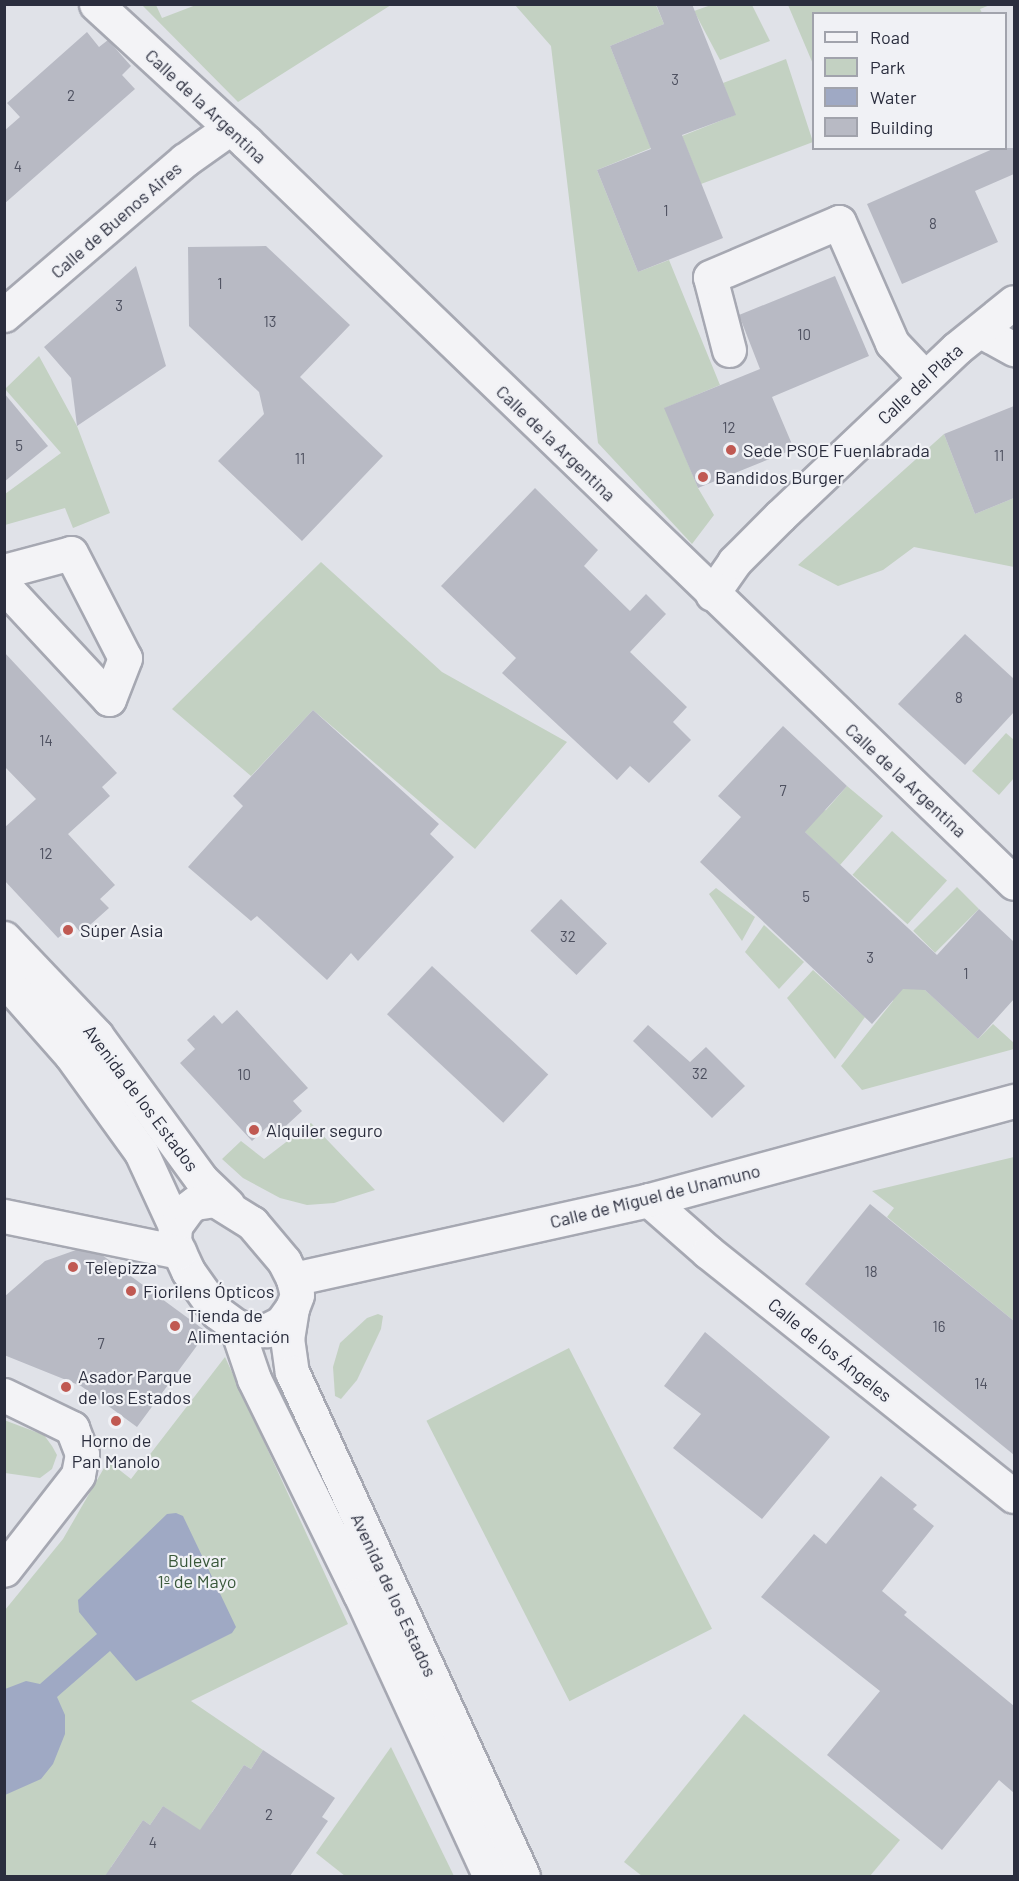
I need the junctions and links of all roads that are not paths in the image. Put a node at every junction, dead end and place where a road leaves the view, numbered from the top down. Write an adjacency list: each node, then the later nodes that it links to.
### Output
1 (96, 4): 2 (street, Calle de la Argentina)
2 (230, 128): 4 (street, Calle de Buenos Aires); 11 (street, Calle de la Argentina)
3 (1014, 302): 5 (street, Calle del Plata)
4 (4, 315)
5 (981, 331): 6 (street, Calle del Plata); 8 (street, Calle del Plata)
6 (1014, 349)
7 (729, 351): 8 (street)
8 (925, 378): 11 (street, Calle del Plata)
9 (4, 571): 10 (street)
10 (4, 586)
11 (712, 594): 12 (street, Calle de la Argentina)
12 (1014, 883)
13 (4, 938): 17 (street, Avenida de los Estados)
14 (4, 979): 19 (street, Avenida de los Estados)
15 (1014, 1101): 16 (street, Calle de Miguel de Unamuno)
16 (649, 1200): 20 (street, Calle de Miguel de Unamuno); 23 (street, Calle de los Ángeles)
17 (228, 1205): 19 (street); 20 (street, Avenida de los Estados)
18 (6, 1218): 19 (street)
19 (177, 1239): 21 (street, Avenida de los Estados)
20 (293, 1293): 21 (street); 26 (street, Avenida de los Estados)
21 (236, 1326): 25 (street, Avenida de los Estados)
22 (4, 1395): 24 (street)
23 (1014, 1496)
24 (4, 1570)
25 (490, 1876)
26 (523, 1876)

